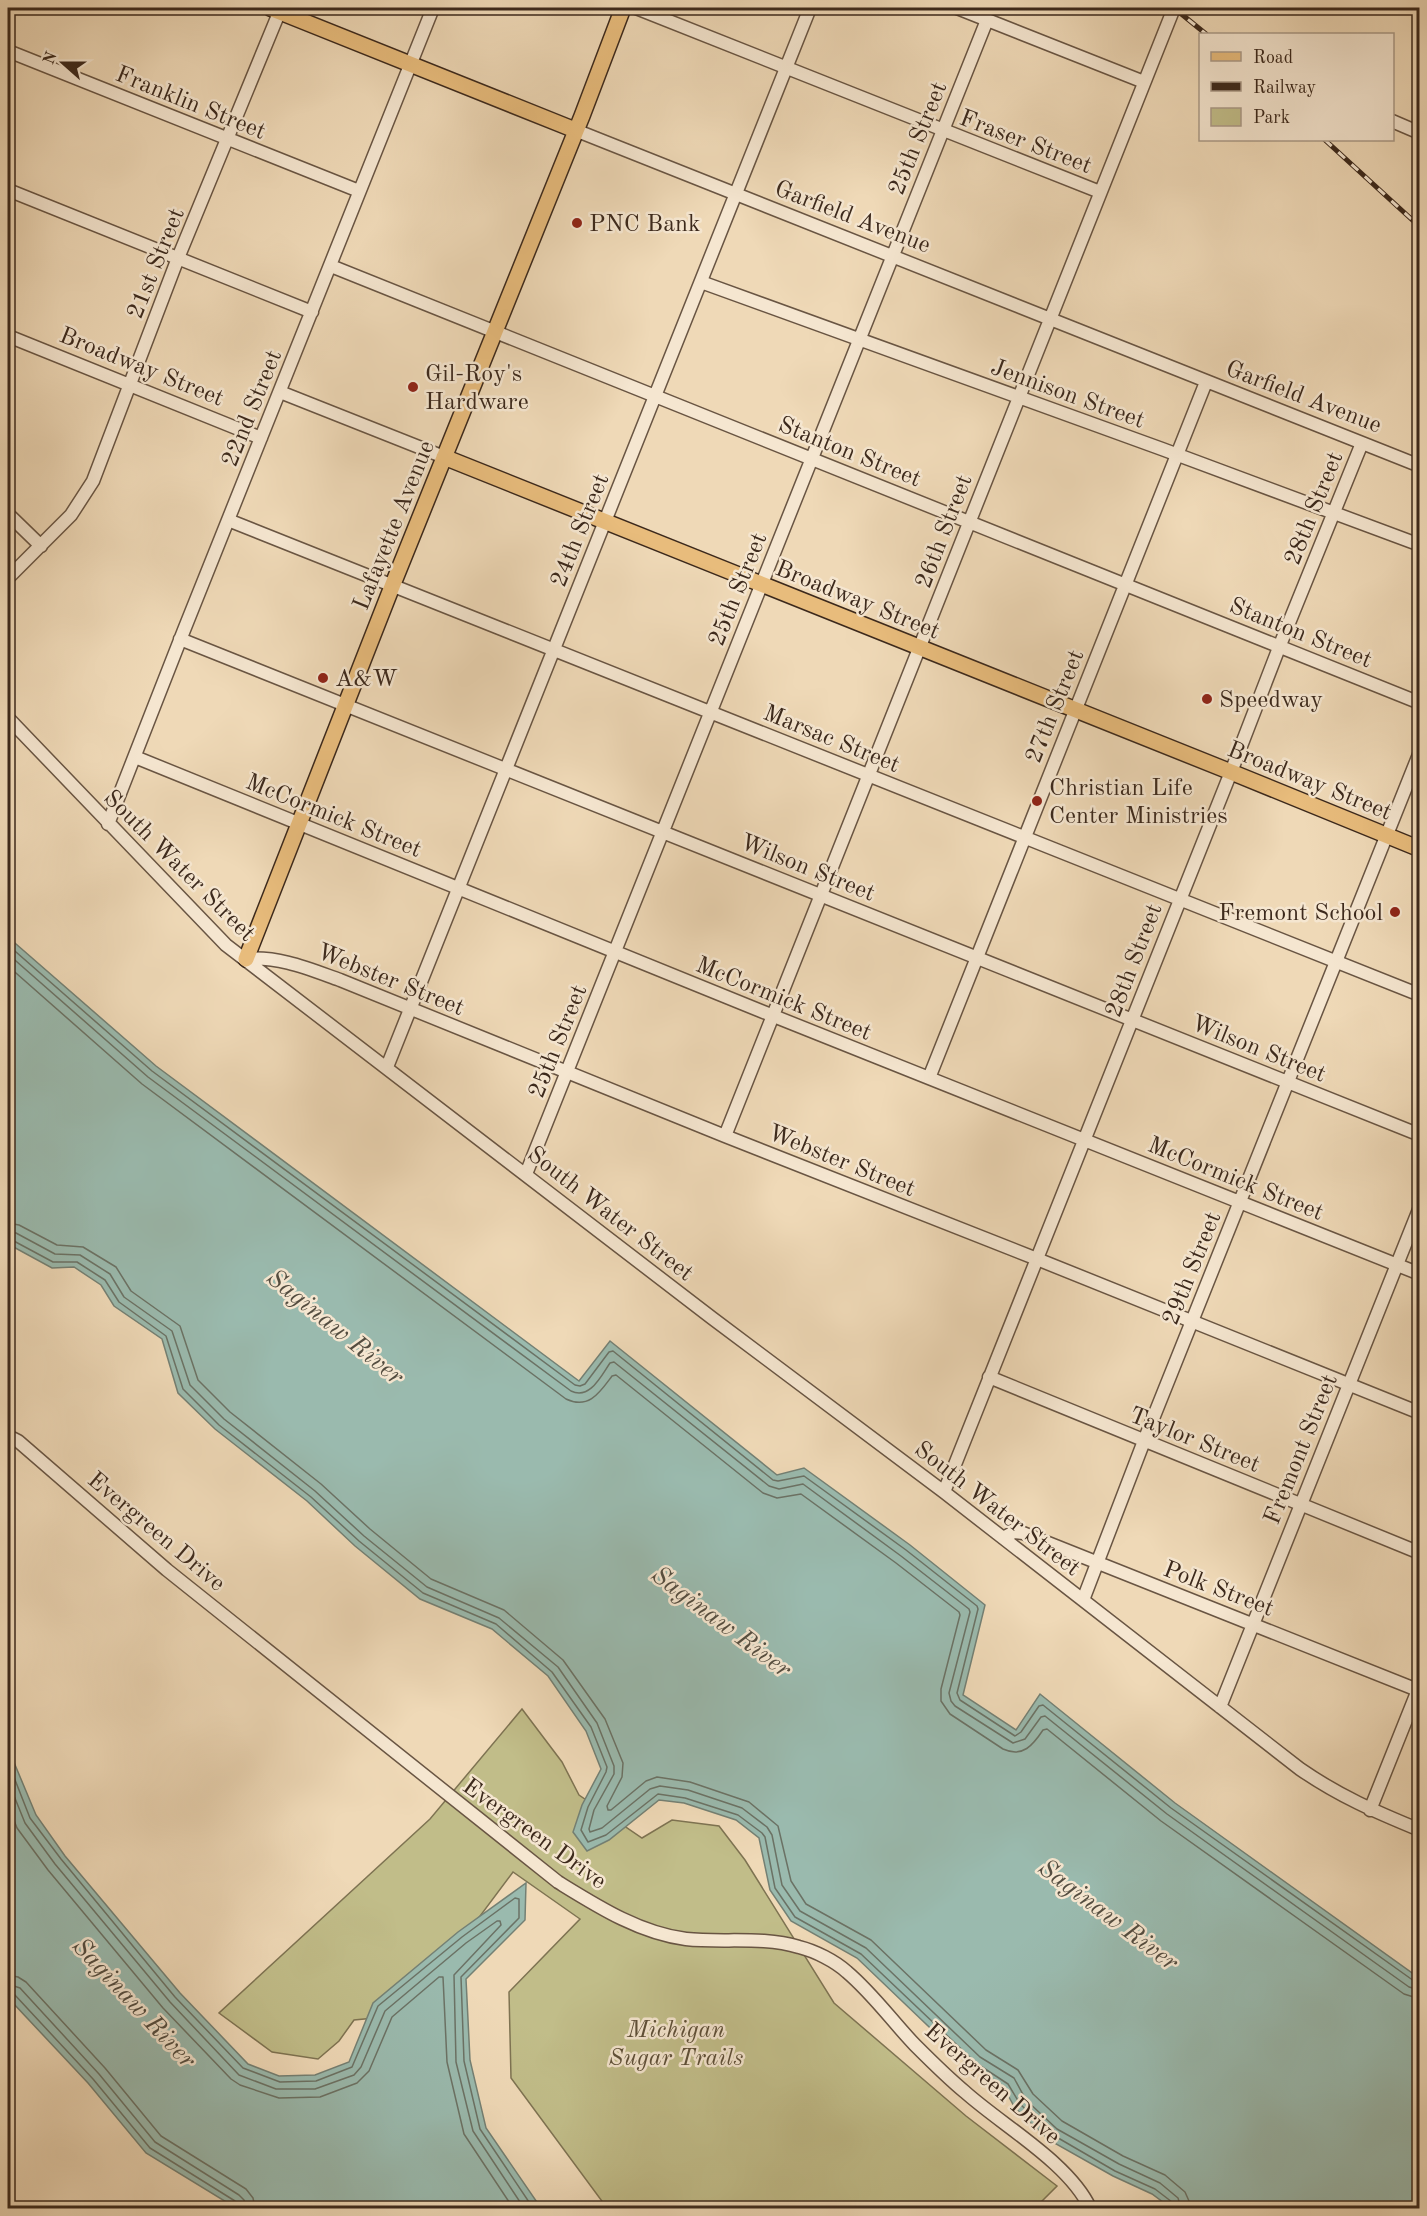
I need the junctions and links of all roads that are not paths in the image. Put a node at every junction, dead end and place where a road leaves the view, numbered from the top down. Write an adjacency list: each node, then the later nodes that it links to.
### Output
1 (433, 8): 10 (street, 22nd Street)
2 (623, 8): 14 (main road, Lafayette Avenue)
3 (636, 8): 11 (street, Fraser Street)
4 (810, 8): 11 (street, 24th Street)
5 (957, 8): 8 (street)
6 (1174, 8): 12 (street, 26th Street)
7 (277, 9): 10 (main road, Garfield Avenue); 17 (street, 21st Street)
8 (987, 20): 12 (street); 15 (street, 25th Street)
9 (8, 51): 17 (street, Franklin Street)
10 (410, 64): 14 (main road, Garfield Avenue); 19 (street, 22nd Street)
11 (786, 69): 15 (street, Fraser Street); 21 (street, 24th Street)
12 (1144, 82): 20 (street, 26th Street)
13 (1394, 122): 16 (street)
14 (575, 130): 21 (street, Garfield Avenue); 28 (main road, Lafayette Avenue)
15 (943, 130): 20 (street, Fraser Street); 22 (street, 25th Street)
16 (1419, 133)
17 (228, 139): 19 (street, Franklin Street); 23 (street, 21st Street)
18 (8, 190): 23 (street)
19 (359, 191): 24 (street, 22nd Street)
20 (1100, 192): 27 (street, 26th Street)
21 (735, 195): 22 (street, Garfield Avenue); 25 (street, 24th Street)
22 (892, 256): 27 (street, Garfield Avenue); 30 (street, 25th Street)
23 (178, 258): 26 (street); 32 (street, 21st Street)
24 (331, 266): 26 (street, 22nd Street); 28 (street, Stanton Street)
25 (701, 282): 30 (street, Jennison Street); 34 (street, 24th Street)
26 (312, 312): 33 (street, 22nd Street)
27 (1049, 319): 31 (street, Garfield Avenue); 35 (street, 26th Street)
28 (494, 331): 34 (street, Stanton Street); 39 (main road, Lafayette Avenue)
29 (8, 336): 32 (street, Broadway Street)
30 (859, 339): 35 (street, Jennison Street); 40 (street, 25th Street)
31 (1206, 382): 37 (street, Garfield Avenue); 38 (street, 27th Street)
32 (129, 386): 36 (street, Broadway Street); 48 (street, 21st Street)
33 (280, 392): 36 (street, 22nd Street); 39 (street, Broadway Street)
34 (656, 395): 40 (street, Stanton Street); 45 (street, 24th Street)
35 (1018, 397): 38 (street, Jennison Street); 46 (street, 26th Street)
36 (261, 438): 44 (street, 22nd Street)
37 (1362, 443): 41 (street, Garfield Avenue); 42 (street, 28th Street)
38 (1176, 454): 42 (street, Jennison Street); 51 (street, 27th Street)
39 (444, 457): 45 (main road, Broadway Street); 50 (main road, Lafayette Avenue)
40 (812, 458): 46 (street, Stanton Street); 52 (street, 25th Street)
41 (1419, 466)
42 (1333, 512): 47 (street, Jennison Street); 54 (street, 28th Street)
43 (8, 514): 48 (street)
44 (228, 520): 50 (street, Marsac Street); 53 (street, 22nd Street)
45 (605, 522): 52 (main road, Broadway Street); 56 (street, 24th Street)
46 (969, 522): 51 (street, Stanton Street); 55 (street, 26th Street)
47 (1419, 545)
48 (41, 546): 49 (street, 21st Street)
49 (8, 578)
50 (393, 584): 56 (street, Marsac Street); 58 (main road, Lafayette Avenue)
51 (1125, 584): 54 (street, Stanton Street); 59 (street, 27th Street)
52 (762, 585): 55 (main road, Broadway Street); 60 (street, 25th Street)
53 (180, 639): 58 (street, Wilson Street); 63 (street, 22nd Street)
54 (1280, 645): 57 (street, Stanton Street); 65 (street, 28th Street)
55 (920, 648): 59 (main road, Broadway Street); 66 (street, 26th Street)
56 (554, 649): 60 (street, Marsac Street); 64 (street, 24th Street)
57 (1419, 703)
58 (345, 704): 64 (street, Wilson Street); 67 (main road, Lafayette Avenue)
59 (1075, 710): 65 (main road, Broadway Street); 70 (street, 27th Street)
60 (710, 712): 66 (street, Marsac Street); 69 (street, 25th Street)
61 (8, 718): 68 (street, South Water Street)
62 (1419, 752): 71 (street, 29th Street)
63 (135, 757): 67 (street, McCormick Street); 68 (street, 22nd Street)
64 (506, 769): 69 (street, Wilson Street); 73 (street, 24th Street)
65 (1231, 772): 71 (main road, Broadway Street); 75 (street, 28th Street)
66 (868, 775): 70 (street, Marsac Street); 74 (street, 26th Street)
67 (299, 823): 73 (street, McCormick Street); 78 (main road, Lafayette Avenue)
68 (108, 824): 78 (street, South Water Street)
69 (662, 832): 74 (street, Wilson Street); 76 (street, 25th Street)
70 (1025, 836): 75 (street, Marsac Street); 77 (street, 27th Street)
71 (1386, 836): 72 (main road, Broadway Street); 79 (street, 29th Street)
72 (1419, 849)
73 (459, 888): 76 (street, McCormick Street); 81 (street, 24th Street)
74 (821, 895): 77 (street, Wilson Street); 82 (street, 26th Street)
75 (1179, 900): 79 (street, Marsac Street); 83 (street, 28th Street)
76 (615, 952): 82 (street, McCormick Street); 85 (street, 25th Street)
77 (977, 957): 83 (street, Wilson Street); 86 (street, 27th Street)
78 (246, 959): 81 (street, Webster Street); 84 (street, South Water Street)
79 (1335, 962): 80 (street, Marsac Street); 87 (street, 29th Street)
80 (1419, 995)
81 (410, 1009): 84 (street, 24th Street); 85 (street, Webster Street)
82 (772, 1016): 86 (street, McCormick Street); 89 (street, 26th Street)
83 (1132, 1020): 87 (street, Wilson Street); 90 (street, 28th Street)
84 (387, 1067): 91 (street, South Water Street)
85 (567, 1073): 89 (street, Webster Street); 91 (street, 25th Street)
86 (929, 1078): 90 (street, McCormick Street)
87 (1289, 1083): 88 (street, Wilson Street); 92 (street, 29th Street)
88 (1419, 1135)
89 (724, 1136): 94 (street, Webster Street)
90 (1084, 1140): 92 (street, McCormick Street); 94 (street, 28th Street)
91 (526, 1174): 103 (street, South Water Street)
92 (1241, 1202): 95 (street, McCormick Street); 97 (street, 29th Street)
93 (1419, 1207): 95 (street, Fremont Street)
94 (1037, 1259): 97 (street, Webster Street); 98 (street, 28th Street)
95 (1397, 1264): 96 (street, McCormick Street); 99 (street, Fremont Street)
96 (1419, 1274)
97 (1192, 1321): 99 (street, Webster Street); 102 (street, 29th Street)
98 (989, 1377): 102 (street, Taylor Street); 103 (street, 28th Street)
99 (1348, 1384): 100 (street, Webster Street); 104 (street, Fremont Street)
100 (1419, 1413)
101 (8, 1436): 114 (street, Evergreen Drive)
102 (1144, 1441): 104 (street, Taylor Street); 107 (street, 29th Street)
103 (944, 1492): 105 (street, South Water Street)
104 (1301, 1505): 106 (street, Taylor Street); 109 (street, Fremont Street)
105 (1003, 1538): 107 (street, Polk Street); 108 (street, South Water Street)
106 (1419, 1552)
107 (1098, 1564): 108 (street, 29th Street); 109 (street, Polk Street)
108 (1083, 1600): 111 (street, South Water Street)
109 (1255, 1625): 110 (street, Polk Street); 111 (street, Fremont Street)
110 (1419, 1689): 112 (street)
111 (1220, 1707): 112 (street, South Water Street)
112 (1370, 1810): 113 (street, South Water Street)
113 (1419, 1830)
114 (1090, 2208)

